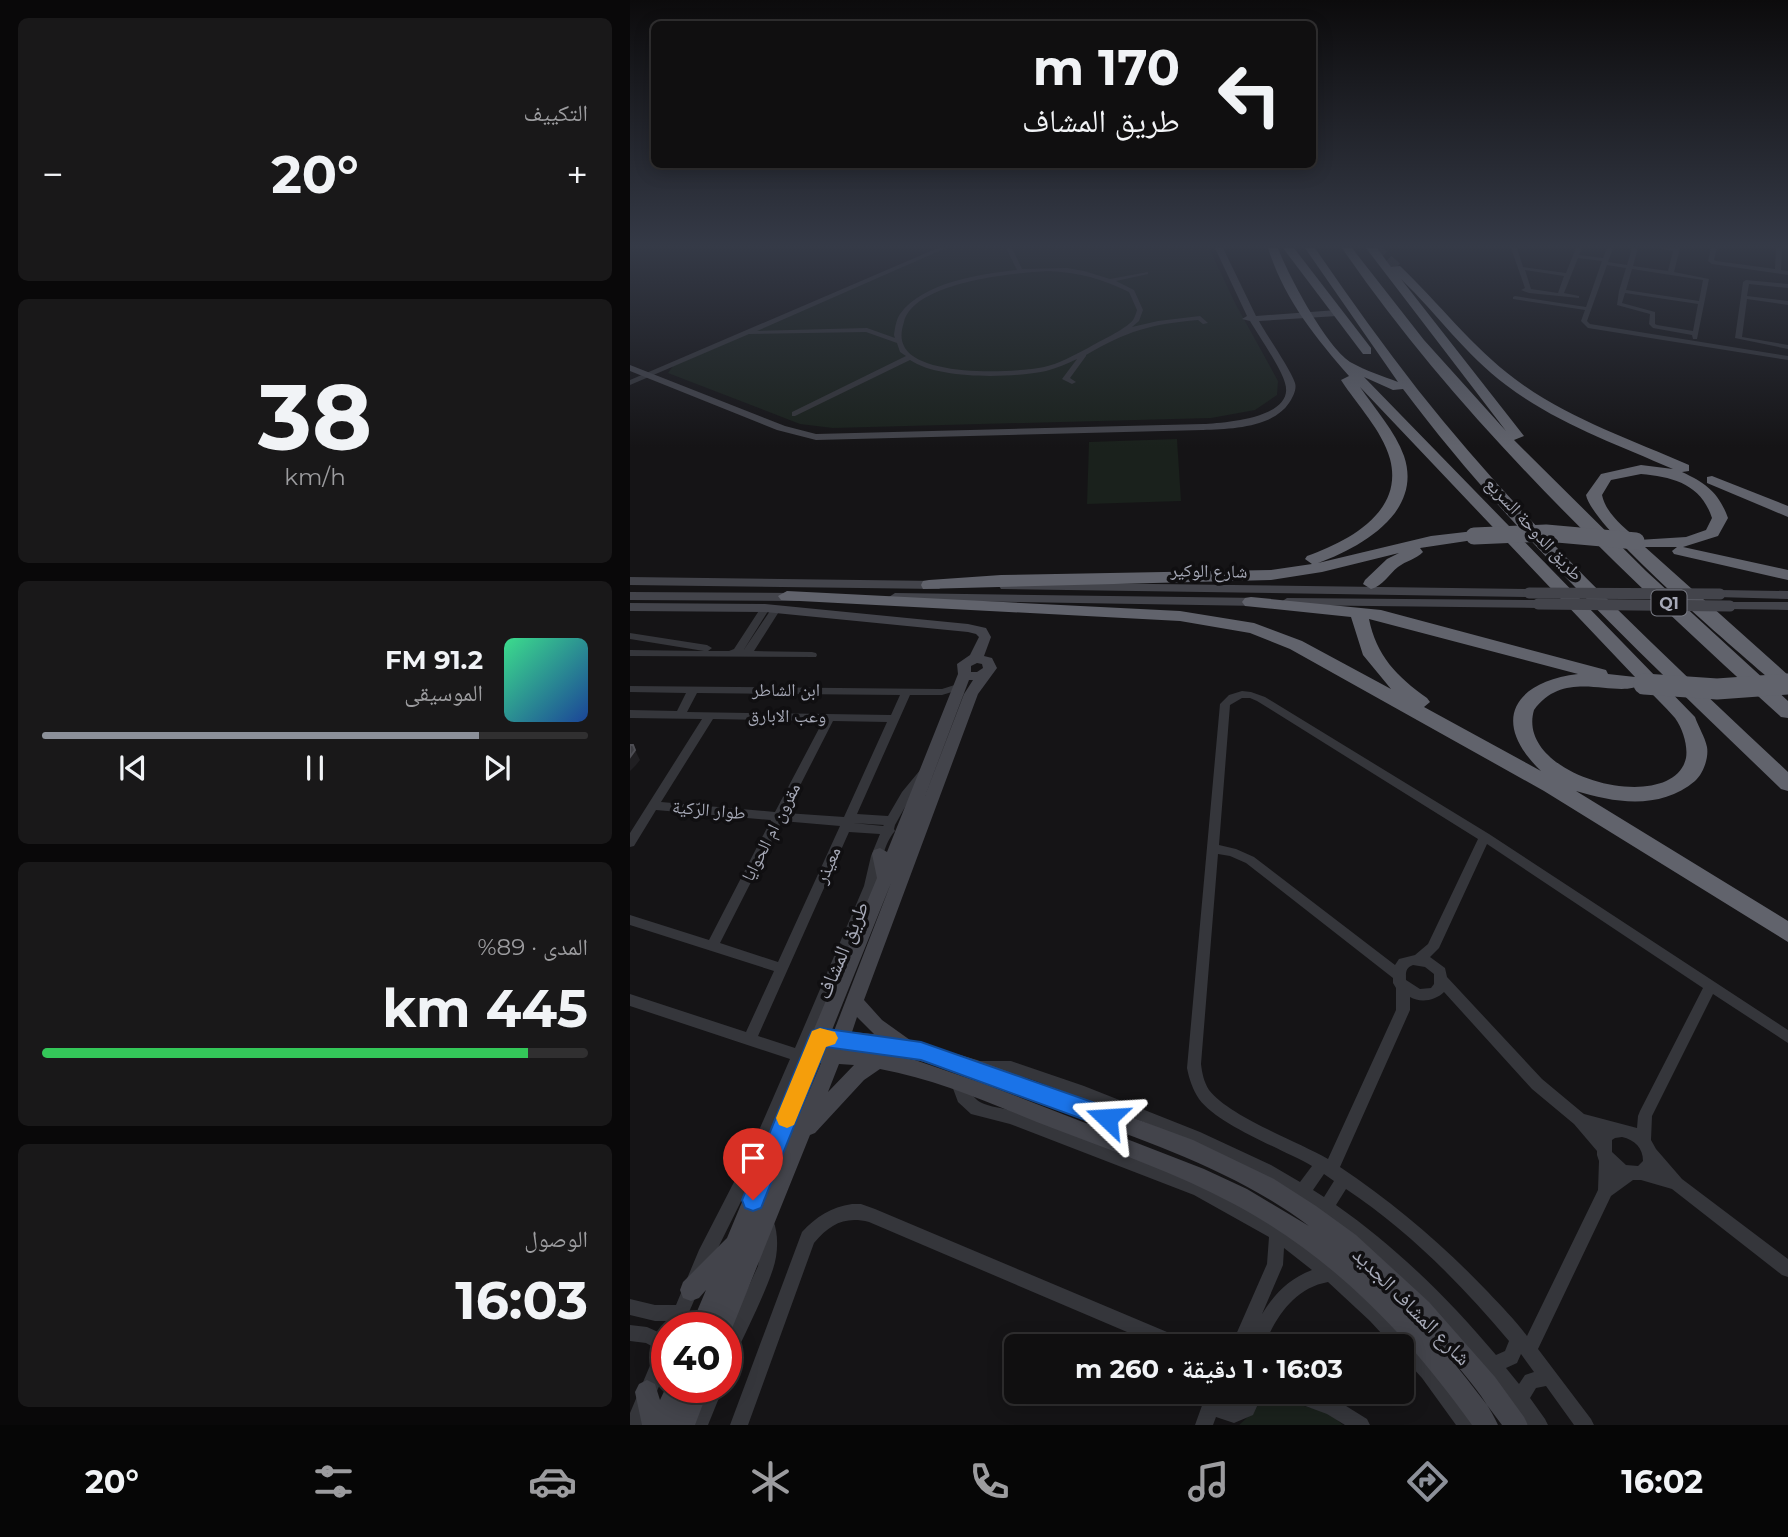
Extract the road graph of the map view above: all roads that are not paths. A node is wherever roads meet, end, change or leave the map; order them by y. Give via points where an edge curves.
1 (781, 314) edge
2 (789, 314) edge
3 (904, 314) edge
4 (1138, 314) edge
5 (1247, 314) edge
6 (1248, 314) edge
7 (1314, 314) edge
8 (1338, 314) edge
9 (1359, 314) edge
10 (1398, 314) edge
11 (1421, 314) edge
12 (1442, 314) edge
13 (1587, 314) edge
14 (1653, 314) edge
15 (1700, 314) edge
16 (1741, 314) edge
17 (1307, 315) junction
18 (1249, 318) junction
19 (1205, 323) dead end
20 (746, 333) junction
21 (1120, 333) junction
22 (1319, 333) junction
23 (897, 341) junction
24 (1788, 347) edge
25 (1092, 348) junction
26 (910, 357) junction
27 (1788, 358) edge
28 (1344, 363) junction
29 (630, 366) edge
30 (649, 372) junction
31 (630, 381) edge
32 (1072, 382) dead end
33 (1398, 387) junction
34 (795, 414) dead end
35 (1441, 427) junction
36 (1638, 447) junction
37 (1554, 489) junction
38 (1788, 505) edge
39 (1788, 512) edge
40 (1469, 537) junction
41 (1640, 541) junction
42 (1788, 575) edge
43 (1192, 577) junction
44 (630, 581) edge
45 (1371, 584) dead end
46 (929, 585) junction
47 (1788, 595) edge
48 (630, 596) edge
49 (1251, 602) junction
50 (776, 605) junction
51 (1788, 606) edge
52 (630, 607) edge
53 (1360, 618) dead end
54 (630, 636) edge
55 (652, 639) junction
56 (630, 653) edge
57 (643, 653) junction
58 (743, 653) junction
59 (812, 655) dead end
60 (971, 673) junction
61 (1639, 683) junction
62 (1788, 685) edge
63 (630, 689) edge
64 (693, 690) junction
65 (906, 691) junction
66 (942, 692) junction
67 (1788, 712) edge
68 (630, 714) edge
69 (680, 715) junction
70 (710, 715) junction
71 (830, 717) junction
72 (894, 719) junction
73 (939, 744) junction
74 (929, 769) junction
75 (1788, 783) edge
76 (1550, 785) junction
77 (654, 806) junction
78 (779, 816) junction
79 (847, 822) junction
80 (891, 826) junction
81 (1485, 837) junction
82 (630, 843) edge
83 (1213, 849) junction
84 (880, 854) junction
85 (885, 878) junction
86 (630, 920) edge
87 (1788, 933) edge
88 (712, 946) junction
89 (1433, 948) junction
90 (1436, 967) junction
91 (781, 968) junction
92 (1406, 971) junction
93 (1710, 986) junction
94 (1433, 990) junction
95 (630, 1000) edge
96 (853, 1001) junction
97 (1403, 1010) junction
98 (1788, 1037) edge
99 (749, 1040) junction
100 (821, 1048) junction
101 (908, 1048) junction
102 (877, 1060) junction
103 (974, 1069) junction
104 (958, 1083) junction
105 (1645, 1116) junction
106 (1579, 1119) junction
107 (1619, 1130) junction
108 (802, 1133) junction
109 (1648, 1147) junction
110 (1605, 1153) junction
111 (1333, 1171) junction
112 (1635, 1173) junction
113 (1677, 1184) junction
114 (1300, 1190) junction
115 (1606, 1191) junction
116 (1326, 1207) junction
117 (765, 1217) junction
118 (1277, 1233) junction
119 (736, 1241) junction
120 (1788, 1269) edge
121 (1331, 1274) junction
122 (691, 1290) junction
123 (630, 1307) edge
124 (651, 1312) edge
125 (681, 1312) edge
126 (707, 1312) edge
127 (727, 1312) edge
128 (742, 1320) edge
129 (630, 1334) edge
130 (1152, 1334) edge
131 (1244, 1334) edge
132 (1260, 1334) edge
133 (651, 1337) edge
134 (1524, 1344) junction
135 (1493, 1366) junction
136 (1550, 1377) junction
137 (651, 1383) edge
138 (647, 1392) junction
139 (1520, 1398) junction
140 (671, 1403) edge
141 (692, 1403) edge
142 (708, 1403) edge
143 (1209, 1404) edge
144 (1215, 1404) edge
145 (1249, 1404) edge
146 (1324, 1404) edge
147 (1230, 1420) edge
148 (634, 1425) edge
149 (654, 1425) edge
150 (662, 1425) edge
151 (684, 1425) edge
152 (699, 1425) edge
153 (739, 1425) edge
154 (1204, 1425) edge
155 (1361, 1425) edge
156 (1467, 1425) edge
157 (1486, 1425) edge
158 (1516, 1425) edge
159 (1539, 1425) edge
160 (1585, 1425) edge

1 - 30 street
2 - 20 street
3 - 23 street via 896,331
4 - 21 street
5 - 18 street
6 - 18 street
7 - 17 street
8 - 33 highway
9 - 35 highway, طريق الدوحة السريع
10 - 37 highway via 1440,369
11 - 37 highway
12 - 36 highway via 1510,382 1549,407
13 - 27 street via 1585,324 1597,330
14 - 15 street via 1655,327 1696,336
16 - 24 street via 1738,338
17 - 18 street
17 - 22 highway
18 - 30 street via 1283,388 1276,402 1260,412 1218,422 819,432
19 - 21 street via 1200,318 1187,319
20 - 23 street via 867,330
20 - 30 street
21 - 25 street
22 - 28 highway
22 - 43 highway via 1396,455 1400,483 1394,502 1367,533 1321,557 1270,570
23 - 26 street
25 - 26 street via 1046,368 1001,373 948,370
25 - 32 street via 1069,373 1066,379
26 - 34 street
28 - 33 highway
28 - 61 highway via 1685,717 1698,744 1694,768 1686,779 1643,796 1599,793 1574,785 1538,760 1522,730 1526,706 1532,699 1569,681
29 - 30 street
30 - 31 street
33 - 35 highway
35 - 75 highway, طريق الدوحة السريع via 1542,540
36 - 38 highway
36 - 39 highway
37 - 67 highway, Q1 via 1665,600
40 - 41 highway, bridge via 1546,533
40 - 43 highway via 1431,541 1299,572
40 - 45 highway via 1404,557
41 - 42 highway
41 - 62 highway via 1694,544 1721,538 1734,524 1728,500 1690,477 1641,469 1605,477 1594,495 1606,518
43 - 46 highway
44 - 46 street, شارع الوكير
46 - 47 street, شارع الوكير, bridge
48 - 50 street, شارع الوكير
49 - 50 street, شارع الوكير
49 - 51 street, شارع الوكير, bridge
49 - 61 highway via 1381,615
50 - 52 street, طريق المشاف
50 - 58 street
50 - 60 street, طريق المشاف via 977,629 985,639
50 - 76 highway via 1180,616 1254,628 1307,650
53 - 76 highway via 1366,644 1392,681
54 - 55 street
55 - 57 street
55 - 58 street
56 - 57 street
57 - 58 street
58 - 59 street
60 - 66 street, ابن الشاطر
60 - 73 street, طريق المشاف
60 - 96 street, طريق المشاف via 971,694
61 - 62 highway, bridge via 1717,689
63 - 64 street, ابن الشاطر
64 - 65 street, ابن الشاطر
64 - 69 street
65 - 66 street, ابن الشاطر
65 - 72 street, معيذر
66 - 73 street via 949,700 937,735
68 - 69 street, وعب الابارق
69 - 70 street, وعب الابارق
70 - 71 street, وعب الابارق
70 - 77 street
71 - 72 street, وعب الابارق
71 - 78 street, مقرون ام الحوايا
72 - 79 street, معيذر
73 - 74 street, طريق المشاف
74 - 80 street, طريق المشاف via 904,793
74 - 85 street, طريق المشاف
76 - 87 highway
77 - 78 street, طوار الرّكية
77 - 82 street
78 - 79 street, طوار الرّكية
78 - 88 street, مقرون ام الحوايا
79 - 80 street, طوار الرّكية
79 - 91 street, معيذر
80 - 84 street, طريق المشاف
81 - 83 street via 1261,699 1244,694 1225,704
81 - 89 street
81 - 93 street
83 - 92 street via 1250,860 1381,959
83 - 111 street via 1195,1076 1199,1088 1217,1107
84 - 85 street
84 - 100 street, طريق المشاف
85 - 100 street, طريق المشاف
86 - 88 street
88 - 91 street
89 - 90 street
89 - 92 street
90 - 92 street
90 - 94 street
91 - 99 street, معيذر
92 - 94 street
92 - 97 street
93 - 98 street
93 - 105 street
94 - 97 street
94 - 106 street via 1458,1001 1537,1084
95 - 99 street
96 - 100 street, طريق المشاف
96 - 101 street via 876,1026
97 - 111 street
99 - 100 street
100 - 101 street, شارع المشاف الجديد
100 - 102 street, شارع المشاف الجديد
100 - 108 street, طريق المشاف
100 - 119 street, طريق المشاف
100 - 122 street, طريق المشاف via 756,1156
101 - 103 street, شارع المشاف الجديد
102 - 104 street, شارع المشاف الجديد
102 - 108 street via 857,1074
103 - 114 street via 1000,1066 1020,1070 1203,1140
103 - 158 street, شارع المشاف الجديد via 1200,1153 1290,1200 1354,1247 1433,1321
104 - 118 street via 963,1097 976,1108 1199,1189
104 - 157 street, شارع المشاف الجديد via 1192,1173 1277,1218 1387,1305
105 - 107 street
105 - 109 street
106 - 107 street
106 - 110 street
107 - 109 street via 1634,1133
107 - 110 street via 1605,1137
108 - 117 street, طريق المشاف
109 - 112 street via 1648,1168
109 - 113 street
110 - 112 street via 1617,1169
110 - 115 street
111 - 114 street
111 - 116 street
111 - 134 street via 1422,1239
112 - 113 street
112 - 115 street
113 - 120 street
114 - 116 street
115 - 134 street
116 - 135 street via 1414,1281
117 - 127 street, طريق المشاف
117 - 128 street, طريق المشاف via 766,1266
118 - 121 street
118 - 131 street via 1275,1265
119 - 122 street
119 - 126 street, طريق المشاف
121 - 132 street via 1310,1277 1292,1287
121 - 156 street via 1399,1340
122 - 125 street, طريق المشاف
123 - 124 street
129 - 133 street
130 - 153 street via 870,1214 848,1211 826,1219 808,1238
134 - 135 street
134 - 136 street
135 - 139 street
136 - 139 street via 1531,1381
136 - 160 street
137 - 138 street
138 - 148 street
138 - 149 street
139 - 159 street
140 - 150 street
141 - 151 street
142 - 152 street
143 - 154 street
144 - 147 street
145 - 147 street
146 - 155 street

